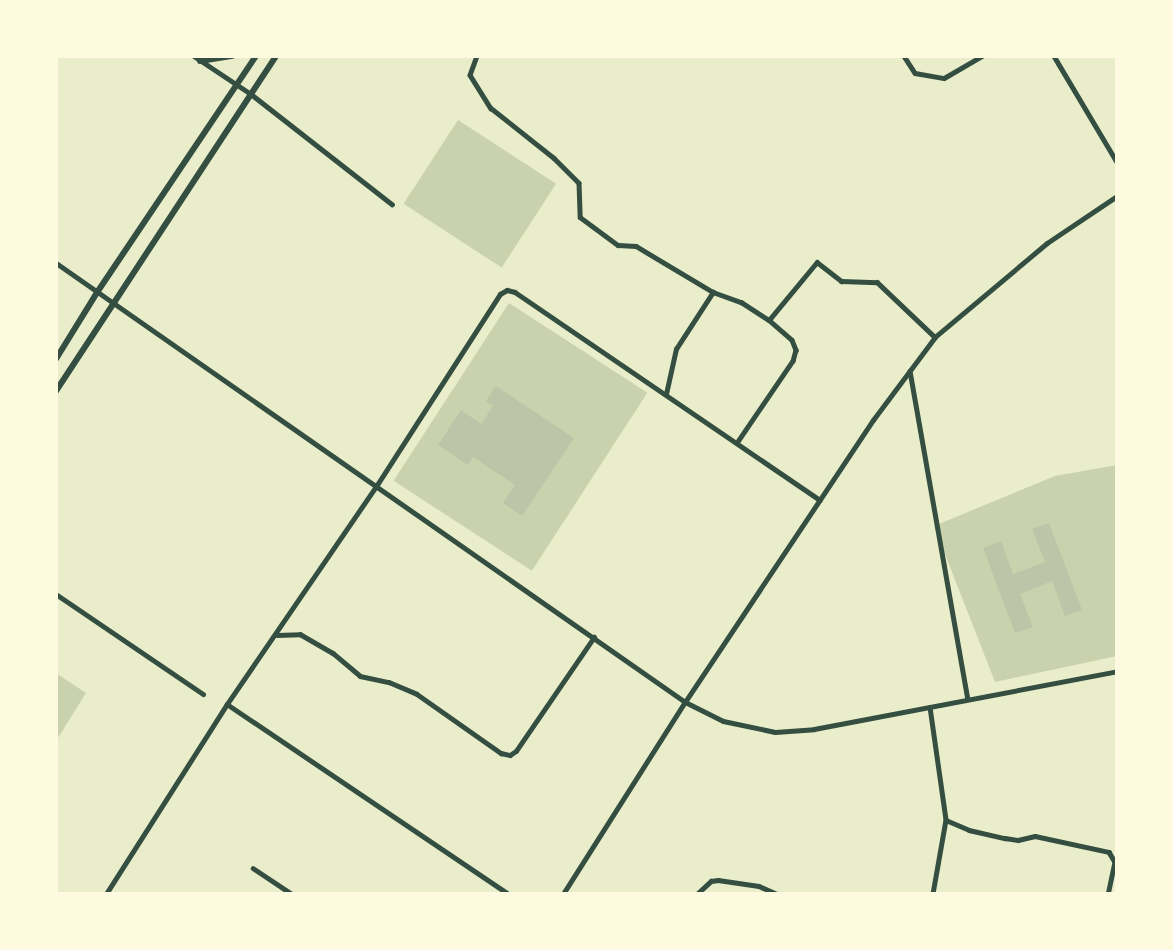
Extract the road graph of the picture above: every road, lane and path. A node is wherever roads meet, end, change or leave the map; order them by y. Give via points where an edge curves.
1 (194, 56) edge
2 (233, 56) edge
3 (256, 56) edge
4 (276, 56) edge
5 (477, 56) edge
6 (904, 56) edge
7 (982, 56) edge
8 (1054, 56) edge
9 (201, 61) junction
10 (237, 85) junction
11 (251, 94) junction
12 (1117, 162) edge
13 (1117, 195) edge
14 (392, 204) dead end
15 (56, 263) edge
16 (98, 291) junction
17 (713, 292) junction
18 (114, 302) junction
19 (769, 320) junction
20 (935, 337) junction
21 (56, 359) edge
22 (910, 371) junction
23 (56, 391) edge
24 (666, 394) junction
25 (737, 443) junction
26 (377, 485) junction
27 (820, 500) junction
28 (56, 594) edge
29 (277, 635) junction
30 (594, 638) junction
31 (1117, 671) edge
32 (203, 694) dead end
33 (968, 699) junction
34 (685, 702) junction
35 (227, 704) junction
36 (930, 707) junction
37 (946, 820) junction
38 (253, 868) dead end
39 (106, 894) edge
40 (292, 894) edge
41 (509, 894) edge
42 (564, 894) edge
43 (699, 894) edge
44 (778, 894) edge
45 (933, 894) edge
46 (1108, 894) edge

1 - 9 street
2 - 9 main road
3 - 10 main road
4 - 11 main road
5 - 17 street via 470,75 491,107 579,183 580,217 618,245 636,246
6 - 7 street via 915,73 944,78
8 - 12 street
9 - 10 street
10 - 11 street
10 - 16 main road
11 - 14 street
11 - 18 main road
13 - 20 street via 1047,243
15 - 16 street
16 - 18 street
16 - 21 main road
17 - 19 street via 741,302
17 - 24 street via 676,349
18 - 23 main road
18 - 26 street
19 - 20 street via 817,262 841,281 877,282
19 - 25 street via 792,340 796,350
20 - 22 street
22 - 27 street
22 - 33 street
24 - 25 street
24 - 26 street via 506,290
25 - 27 street
26 - 29 street
26 - 30 street
27 - 34 street
28 - 32 street
29 - 30 street via 300,634 334,653 360,676 416,694 510,755
29 - 35 street
30 - 34 street
31 - 33 street
33 - 36 street
34 - 36 street via 723,721 775,732
34 - 42 street
35 - 39 street
35 - 41 street
36 - 37 street
37 - 45 street
37 - 46 street via 1005,838 1035,836 1109,852 1115,862
38 - 40 street
43 - 44 street via 718,880

